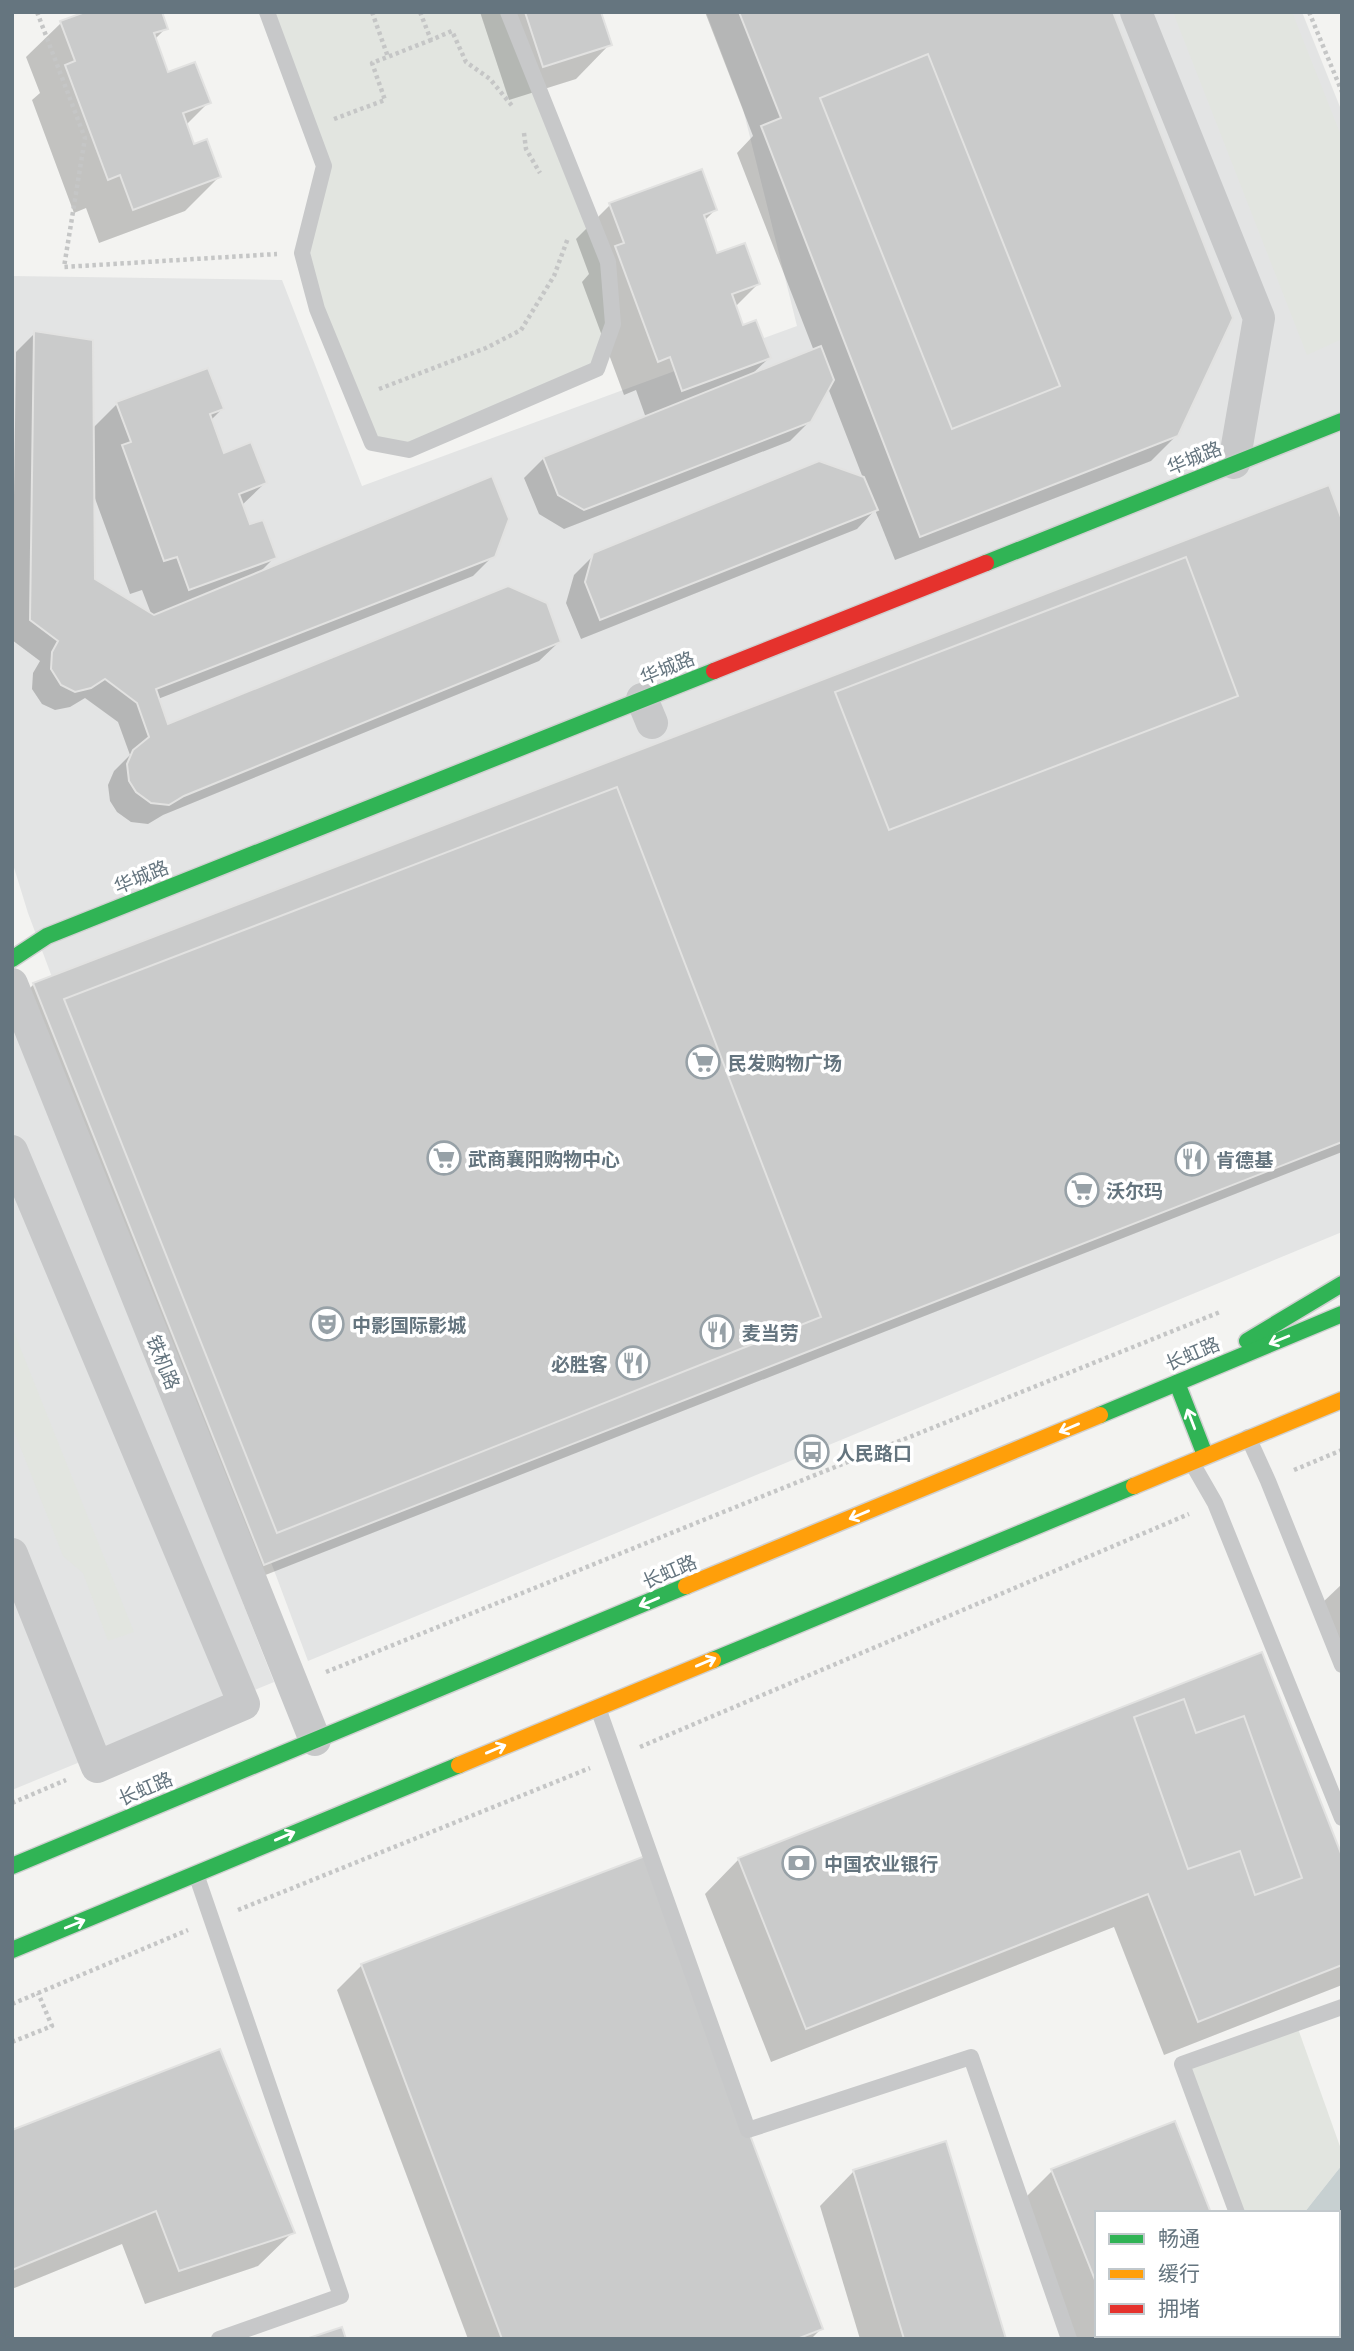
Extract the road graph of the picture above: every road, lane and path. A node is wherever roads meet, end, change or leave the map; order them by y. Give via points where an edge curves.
1 (37, 12) edge
2 (267, 12) edge
3 (372, 12) edge
4 (420, 12) edge
5 (508, 12) edge
6 (1136, 12) edge
7 (1308, 12) edge
8 (431, 40) junction
9 (388, 57) junction
10 (1342, 92) edge
11 (517, 111) dead end
12 (310, 128) junction
13 (523, 128) dead end
14 (544, 179) dead end
15 (566, 225) dead end
16 (302, 253) junction
17 (353, 398) junction
18 (1342, 421) edge
19 (1234, 463) junction
20 (12, 958) edge
21 (12, 984) edge
22 (12, 1151) edge
23 (1342, 1284) edge
24 (1225, 1310) dead end
25 (1342, 1314) edge
26 (1181, 1381) junction
27 (1342, 1400) edge
28 (1330, 1423) dead end
29 (1271, 1430) junction
30 (1248, 1437) junction
31 (1342, 1450) edge
32 (1198, 1458) junction
33 (1268, 1481) junction
34 (1215, 1503) junction
35 (12, 1554) edge
36 (1342, 1665) edge
37 (293, 1685) junction
38 (598, 1707) junction
39 (316, 1740) junction
40 (616, 1757) junction
41 (97, 1767) junction
42 (12, 1803) edge
43 (1342, 1818) edge
44 (12, 1866) edge
45 (196, 1874) junction
46 (212, 1920) junction
47 (12, 1950) edge
48 (38, 1993) junction
49 (12, 2004) edge
50 (1342, 2007) edge
51 (12, 2042) edge
52 (1236, 2211) edge
53 (219, 2339) edge
54 (1069, 2339) edge

1 - 16 path via 85,138 64,267
2 - 12 lane
3 - 9 path
4 - 8 path
5 - 17 lane via 608,262 613,324 597,369 409,450 372,443
6 - 19 street via 1259,318
7 - 10 path
8 - 9 path
8 - 11 path via 452,31 466,62 490,79
9 - 12 path via 372,63 385,100
12 - 16 lane via 324,166
13 - 14 path via 526,149
15 - 17 path via 568,238 554,276 521,330 486,348
16 - 17 lane via 317,309
18 - 19 main road, 华城路
19 - 20 main road, 华城路 via 647,711 47,936
21 - 37 street, 铁机路
22 - 41 street via 244,1704
23 - 26 main road
24 - 37 path
25 -> 26 main road, 长虹路
32 -> 26 main road
26 -> 39 main road, 长虹路
27 - 29 main road
28 - 29 main road
29 - 30 main road
30 - 32 main road
30 - 33 lane
31 - 33 path
32 - 34 lane
38 -> 32 main road
33 - 36 lane
34 - 40 path
34 - 43 lane
35 - 41 street
37 - 39 street, 铁机路
38 - 40 lane
45 -> 38 main road
39 - 44 main road, 长虹路
40 - 46 path
40 - 54 lane via 748,2130 971,2057
41 - 42 path
45 - 46 lane
47 -> 45 main road
46 - 48 path
46 - 53 lane via 341,2296
48 - 49 path
48 - 51 path via 52,2025
50 - 52 lane via 1182,2064

